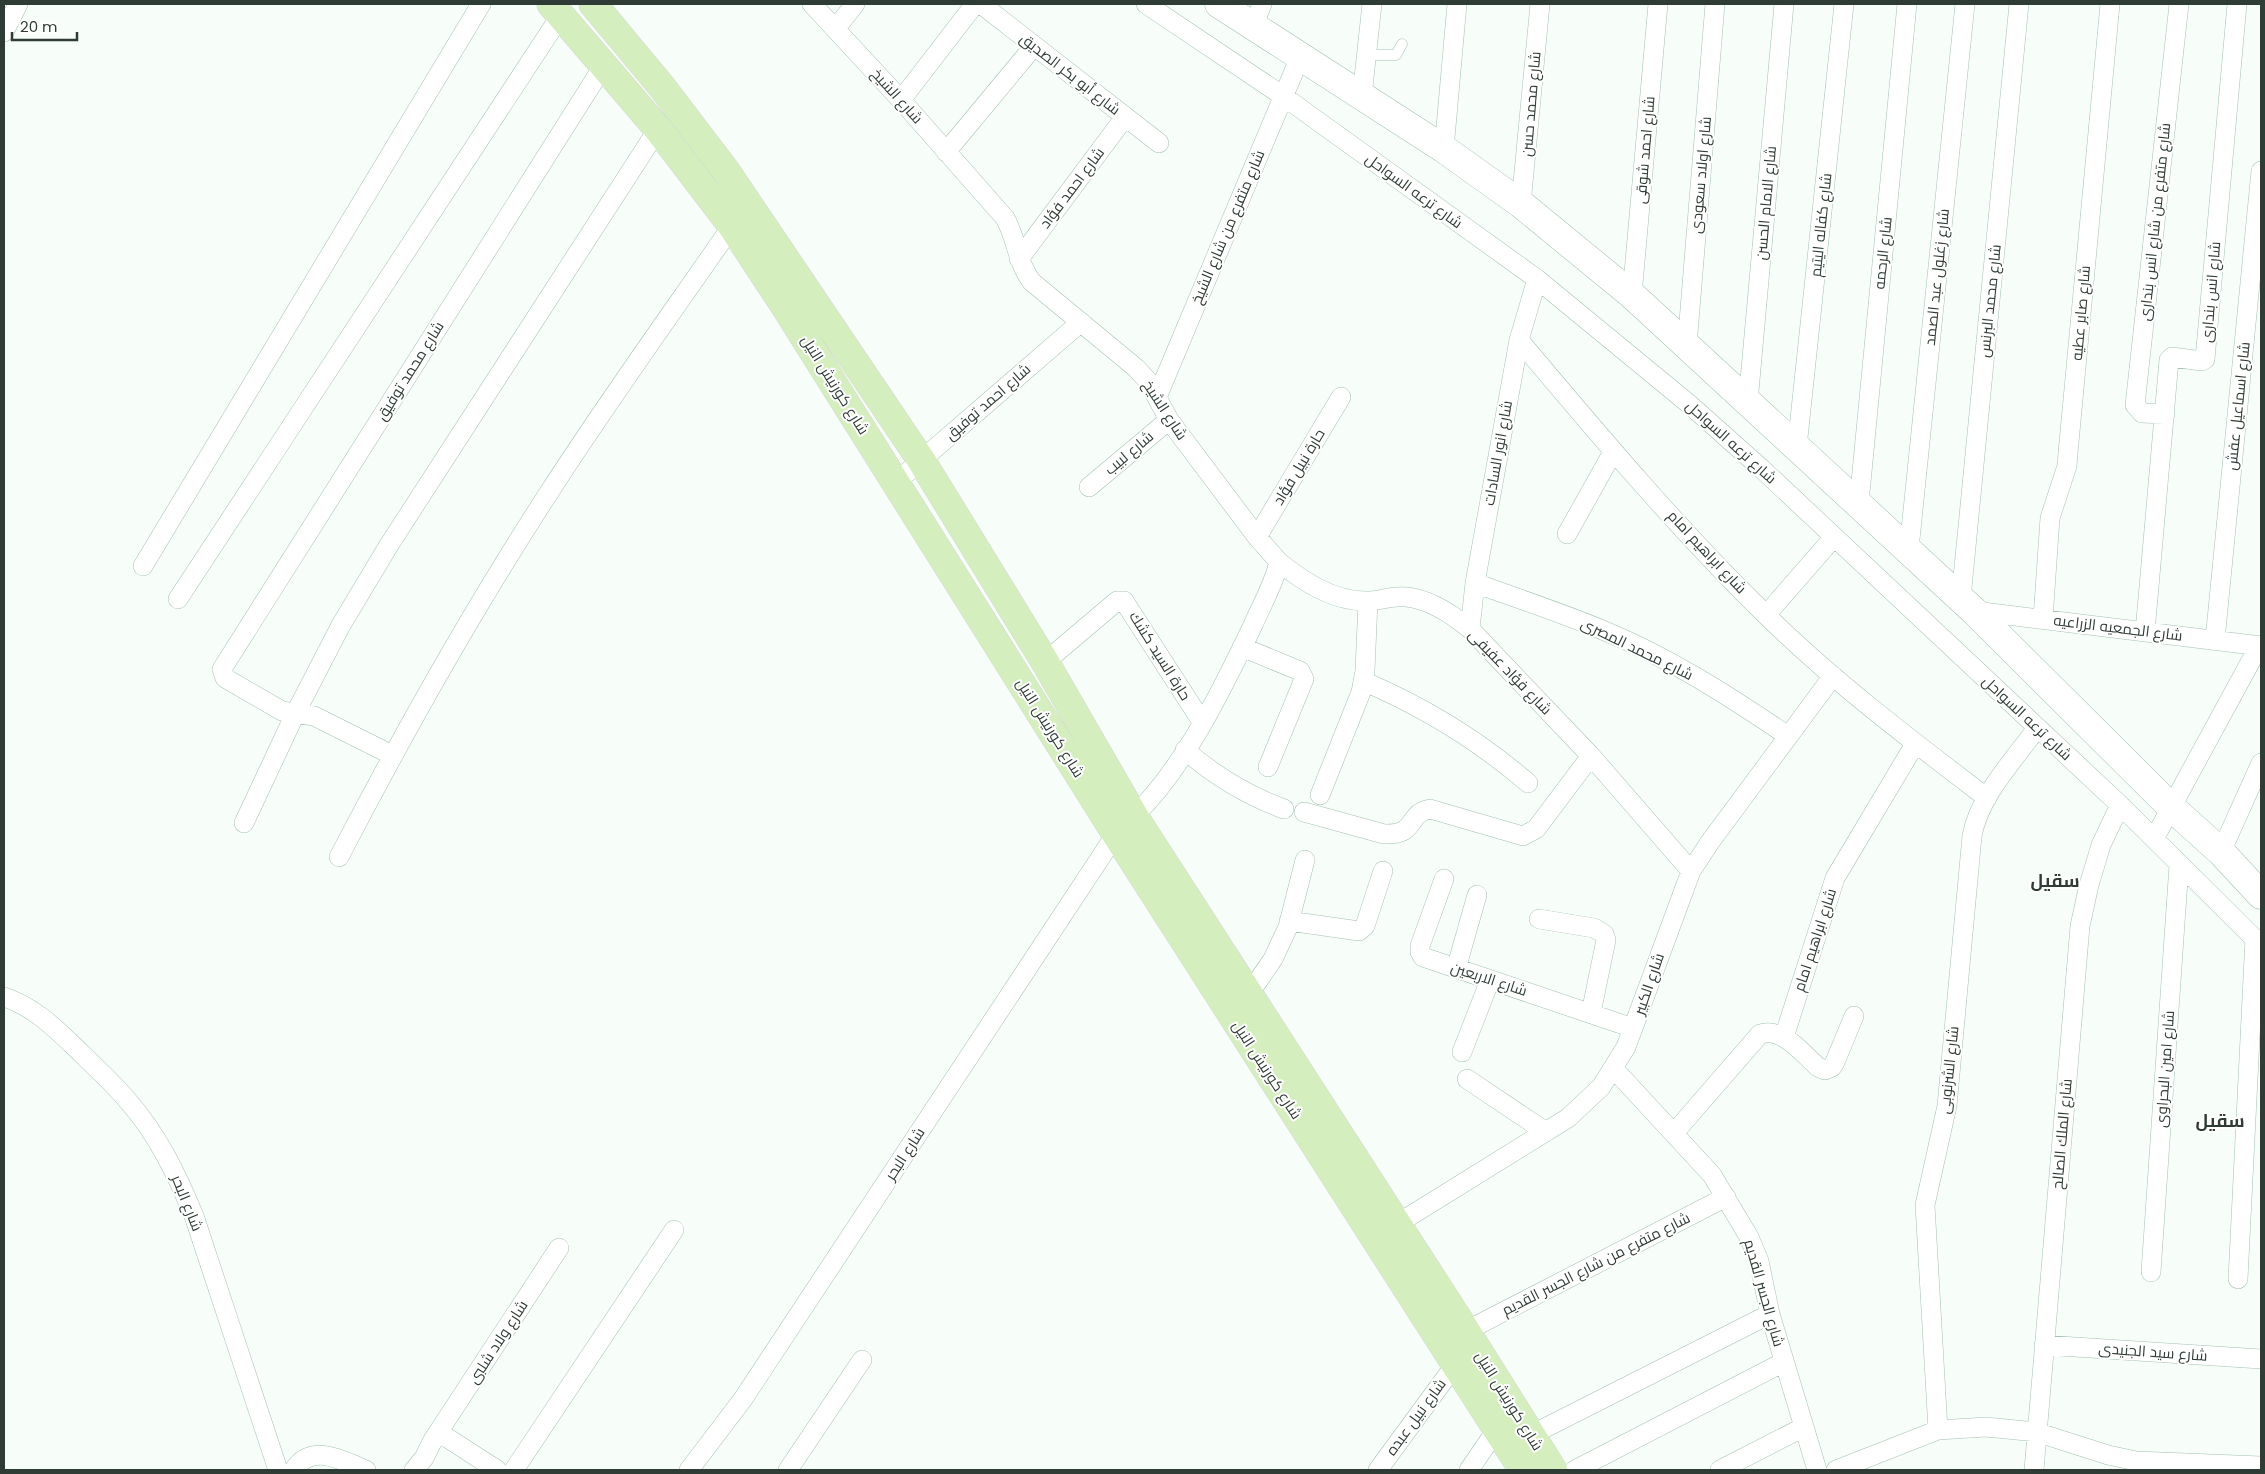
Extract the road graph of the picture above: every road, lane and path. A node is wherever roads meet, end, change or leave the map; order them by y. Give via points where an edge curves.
1 (18, 4) edge
2 (481, 4) edge
3 (593, 4) edge
4 (812, 4) edge
5 (855, 4) edge
6 (975, 4) edge
7 (981, 4) edge
8 (1146, 4) edge
9 (1219, 4) edge
10 (1372, 4) edge
11 (1457, 4) edge
12 (1540, 4) edge
13 (1658, 4) edge
14 (1715, 4) edge
15 (1784, 4) edge
16 (1844, 4) edge
17 (1907, 4) edge
18 (1965, 4) edge
19 (2019, 4) edge
20 (2110, 4) edge
21 (2179, 4) edge
22 (2237, 4) edge
23 (556, 9) edge
24 (1258, 15) edge
25 (836, 28) junction
26 (4, 32) edge
27 (1402, 44) dead end
28 (1034, 46) junction
29 (1366, 55) junction
30 (1300, 57) junction
31 (604, 65) junction
32 (1283, 96) junction
33 (1362, 96) junction
34 (902, 100) junction
35 (1125, 117) junction
36 (658, 129) junction
37 (1159, 143) dead end
38 (1444, 149) junction
39 (946, 152) junction
40 (2261, 171) edge
41 (1521, 204) junction
42 (732, 226) junction
43 (1019, 258) junction
44 (1536, 279) junction
45 (1632, 295) junction
46 (1081, 322) junction
47 (1519, 340) junction
48 (1687, 346) junction
49 (1157, 397) junction
50 (1341, 397) dead end
51 (1748, 402) junction
52 (2165, 414) junction
53 (1169, 420) junction
54 (1798, 447) junction
55 (1613, 452) junction
56 (921, 460) junction
57 (896, 482) junction
58 (1089, 486) dead end
59 (1859, 503) junction
60 (1567, 534) dead end
61 (1257, 537) junction
62 (1834, 537) junction
63 (1909, 549) junction
64 (1279, 562) junction
65 (143, 566) dead end
66 (1474, 582) junction
67 (178, 599) dead end
68 (1368, 601) junction
69 (1968, 604) junction
70 (1766, 616) junction
71 (2043, 619) junction
72 (1470, 629) junction
73 (2145, 632) junction
74 (2215, 640) junction
75 (2260, 646) edge
76 (1242, 647) junction
77 (1045, 662) junction
78 (1833, 676) junction
79 (1363, 680) junction
80 (296, 712) junction
81 (1202, 722) junction
82 (2037, 728) junction
83 (1788, 736) junction
84 (1915, 744) junction
85 (1185, 750) junction
86 (392, 755) junction
87 (1591, 756) junction
88 (2261, 763) edge
89 (1268, 767) dead end
90 (1528, 783) dead end
91 (1320, 795) dead end
92 (1987, 798) junction
93 (2120, 805) junction
94 (2171, 807) junction
95 (1284, 809) dead end
96 (1304, 812) dead end
97 (244, 824) dead end
98 (1125, 825) junction
99 (2154, 839) junction
100 (2220, 852) junction
101 (339, 857) dead end
102 (1305, 860) dead end
103 (2179, 865) junction
104 (1383, 870) dead end
105 (1691, 871) junction
106 (1444, 879) dead end
107 (1477, 895) dead end
108 (2261, 895) edge
109 (1539, 919) dead end
110 (1289, 921) junction
111 (2258, 942) edge
112 (1456, 969) junction
113 (1490, 980) junction
114 (1249, 994) junction
115 (4, 997) edge
116 (1591, 1014) junction
117 (1854, 1016) dead end
118 (1634, 1028) junction
119 (1784, 1038) junction
120 (1462, 1052) dead end
121 (1614, 1069) junction
122 (1467, 1079) dead end
123 (1337, 1129) junction
124 (1546, 1132) junction
125 (1674, 1133) junction
126 (1314, 1144) junction
127 (1726, 1197) junction
128 (1397, 1224) junction
129 (674, 1230) dead end
130 (559, 1248) dead end
131 (2151, 1272) dead end
132 (2238, 1279) dead end
133 (1770, 1314) junction
134 (1466, 1331) junction
135 (2044, 1345) junction
136 (2261, 1359) edge
137 (862, 1360) dead end
138 (1784, 1362) junction
139 (1455, 1364) junction
140 (1804, 1427) junction
141 (1497, 1429) junction
142 (1938, 1430) junction
143 (2036, 1432) junction
144 (1531, 1435) junction
145 (437, 1436) junction
146 (2261, 1466) edge
147 (278, 1470) edge
148 (294, 1470) edge
149 (366, 1470) edge
150 (414, 1470) edge
151 (497, 1470) edge
152 (514, 1470) edge
153 (689, 1470) edge
154 (788, 1470) edge
155 (1378, 1470) edge
156 (1469, 1470) edge
157 (1523, 1470) edge
158 (1553, 1470) edge
159 (1575, 1470) edge
160 (1720, 1470) edge
161 (1817, 1470) edge
162 (1836, 1470) edge
163 (2034, 1470) edge

1 - 26 street
2 - 65 street
3 - 56 main road, شارع كورنيش النيل via 731,178
4 - 25 street, شارع الشيخ
5 - 25 street
6 - 34 street
7 - 28 street, شارع أبو بكر الصديق
8 - 32 street, شارع ترعه السواحل
9 - 24 main road
10 - 29 street
11 - 38 street
12 - 41 street, شارع محمد حسن
13 - 45 street, شارع احمد شوقى
14 - 48 street, شارع اولاد سعودى
15 - 51 street, شارع الامام الحسن
16 - 54 street, شارع كفاله اليتيم
17 - 59 street, شارع الرحمه
18 - 63 street, شارع زغلول عبد الصمد
19 - 69 street, شارع محمد البرنس
20 - 71 street, شارع صابر عطيه via 2068,453 2050,518
21 - 52 street, شارع متفرع من شارع انس بندارى via 2135,405 2142,413
22 - 52 street, شارع انس بندارى via 2205,359 2170,359
23 - 31 main road, شارع كورنيش النيل
23 - 67 street
24 - 30 main road
25 - 34 street, شارع الشيخ
27 - 29 lane via 1392,57
28 - 35 street, شارع أبو بكر الصديق
28 - 39 street
29 - 33 street
30 - 32 street, شارع متفرع من شارع الشيخ
30 - 33 main road
31 - 36 main road, شارع كورنيش النيل
31 - 80 street, شارع محمد توفيق via 224,667 225,678 282,711
32 - 44 street, شارع ترعه السواحل
32 - 49 street, شارع متفرع من شارع الشيخ
33 - 38 main road
34 - 39 street, شارع الشيخ
35 - 37 street, شارع أبو بكر الصديق
35 - 43 street, شارع احمد فؤاد
36 - 42 main road, شارع كورنيش النيل
36 - 80 street via 389,545 341,625
38 - 41 main road
39 - 43 street, شارع الشيخ via 1005,218 1013,231
40 - 74 street, شارع اسماعيل عفش
41 - 45 main road
42 - 57 main road, شارع كورنيش النيل
42 - 86 street via 550,491
43 - 46 street, شارع الشيخ via 1032,282
44 - 47 street, شارع انور السادات
44 - 62 street, شارع ترعه السواحل via 1689,404
45 - 48 main road
46 - 49 street, شارع الشيخ via 1136,368
46 - 56 street, شارع احمد توفيق
47 - 55 street, شارع ابراهيم امام
47 - 66 street, شارع انور السادات
48 - 51 main road
49 - 53 street, شارع الشيخ
50 - 61 street, حارة نبيل فؤاد
51 - 54 main road
52 - 73 street, شارع انس بندارى
53 - 58 street, شارع لبيب
53 - 61 street, شارع الشيخ
54 - 59 main road
55 - 60 street
55 - 70 street, شارع ابراهيم امام
56 - 57 street, شارع احمد توفيق
56 - 77 main road, شارع كورنيش النيل
57 - 98 main road, شارع كورنيش النيل
59 - 63 main road
61 - 64 street, شارع الشيخ
62 - 70 street
62 - 82 street, شارع ترعه السواحل
63 - 69 main road
64 - 68 street, شارع فؤاد عفيفى via 1314,587
64 - 76 street via 1276,576
66 - 72 street, شارع انور السادات
66 - 83 street, شارع محمد المصرى via 1601,629 1666,660 1729,696
68 - 72 street, شارع فؤاد عفيفى via 1406,597 1456,618
68 - 79 street
69 - 71 street, شارع الجمعيه الزراعيه
69 - 94 main road
70 - 78 street, شارع ابراهيم امام
71 - 73 street, شارع الجمعيه الزراعيه
72 - 87 street, شارع فؤاد عفيفى
73 - 74 street, شارع الجمعيه الزراعيه
74 - 75 street, شارع الجمعيه الزراعيه
75 - 94 street
76 - 81 street
76 - 89 street via 1300,671 1304,679
77 - 81 street, حارة السيد كشك via 1117,601 1124,602
77 - 98 main road, شارع كورنيش النيل
78 - 83 street, شارع الكبير
78 - 84 street, شارع ابراهيم امام
79 - 90 street via 1467,734
79 - 91 street
80 - 86 street via 314,716
80 - 97 street
81 - 85 street
82 - 92 street, شارع الشرنوبى
82 - 93 street, شارع ترعه السواحل
83 - 105 street, شارع الكبير
84 - 92 street, شارع ابراهيم امام
84 - 119 street, شارع ابراهيم امام via 1836,878
85 - 95 street via 1231,786
85 - 98 street via 1161,788
86 - 101 street
87 - 96 street via 1536,829 1523,836 1430,809 1416,816 1408,829 1396,834 1384,834
87 - 105 street, شارع فؤاد عفيفى
88 - 100 street
92 - 142 street, شارع الشرنوبى via 1972,836 1947,1100 1926,1205
93 - 99 street, شارع ترعه السواحل
93 - 135 street, شارع الملك الصالح via 2101,845 2080,926
94 - 99 street
94 - 100 main road
98 - 114 main road, شارع كورنيش النيل
98 - 126 main road, شارع كورنيش النيل
98 - 153 street, شارع البحر via 743,1399
99 - 103 street, شارع ترعه السواحل
100 - 108 main road
102 - 110 street
103 - 111 street, شارع ترعه السواحل
103 - 131 street, شارع امين البحراوى
104 - 110 street via 1365,926 1359,931
105 - 118 street, شارع الكبير
106 - 112 street, شارع الاربعين via 1420,952 1428,960
107 - 112 street
109 - 116 street via 1594,928 1604,934 1606,940
110 - 114 street via 1274,958
111 - 132 street
112 - 113 street, شارع الاربعين
113 - 116 street, شارع الاربعين
113 - 120 street
114 - 123 main road, شارع كورنيش النيل
115 - 147 street, شارع البحر via 32,1010 52,1025 128,1101 177,1175 194,1216
116 - 118 street, شارع الاربعين
117 - 119 street via 1835,1062 1825,1070
118 - 121 street, شارع الكبير
119 - 125 street via 1780,1033 1770,1031 1760,1034
121 - 124 street, شارع الكبير via 1585,1103
121 - 125 street, شارع الجسر القديم
122 - 124 street
123 - 126 main road
123 - 128 main road, شارع كورنيش النيل
124 - 128 street, شارع الكبير
125 - 127 street, شارع الجسر القديم via 1712,1175
126 - 139 main road, شارع كورنيش النيل
127 - 133 street, شارع الجسر القديم via 1759,1262
127 - 134 street, شارع متفرع من شارع الجسر القديم
128 - 134 main road, شارع كورنيش النيل
129 - 152 street
130 - 145 street, شارع ولاد شلبى
133 - 138 street, شارع الجسر القديم
133 - 144 street
134 - 144 main road, شارع كورنيش النيل
135 - 136 street, شارع سيد الجنيدى
135 - 143 street, شارع الملك الصالح
137 - 154 street
138 - 140 street, شارع الجسر القديم
138 - 159 street
139 - 141 main road, شارع كورنيش النيل
139 - 155 street, شارع نبيل عبده
140 - 160 street
140 - 161 street, شارع الجسر القديم
141 - 156 street
141 - 157 main road, شارع كورنيش النيل
142 - 143 street via 1986,1427
142 - 162 street
143 - 146 street via 2108,1456 2136,1461
143 - 163 street, شارع الملك الصالح
144 - 158 main road, شارع كورنيش النيل
145 - 150 street, شارع ولاد شلبى
145 - 151 street via 446,1437
148 - 149 street via 302,1461 317,1454 332,1456

